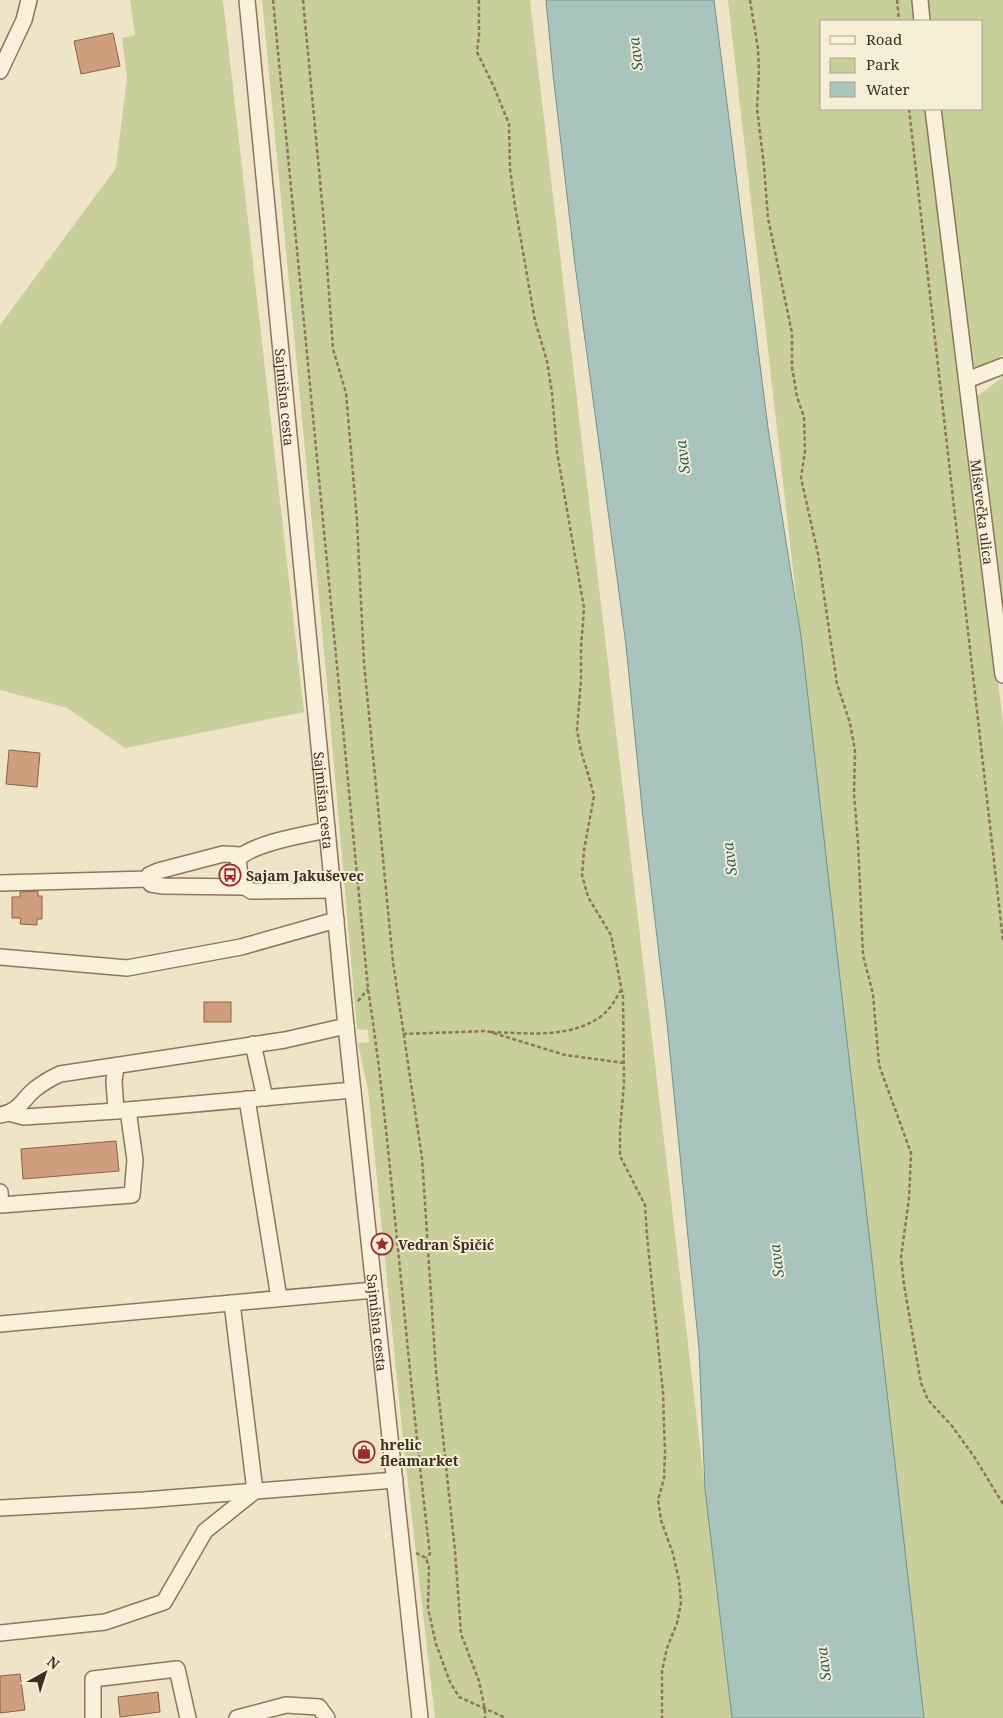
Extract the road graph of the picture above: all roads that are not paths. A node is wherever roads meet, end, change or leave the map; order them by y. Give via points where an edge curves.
1 (29, 0) edge
2 (247, 0) edge
3 (920, 0) edge
4 (922, 20) edge
5 (0, 71) edge
6 (933, 110) edge
7 (1003, 366) edge
8 (967, 380) junction
9 (1003, 675) edge
10 (327, 830) junction
11 (241, 855) junction
12 (148, 879) junction
13 (0, 883) edge
14 (245, 887) junction
15 (333, 890) junction
16 (336, 920) junction
17 (0, 957) edge
18 (346, 1026) junction
19 (253, 1044) junction
20 (116, 1066) junction
21 (353, 1090) junction
22 (265, 1098) junction
23 (247, 1099) junction
24 (122, 1110) junction
25 (4, 1114) edge
26 (0, 1192) edge
27 (374, 1290) junction
28 (279, 1298) junction
29 (232, 1303) junction
30 (0, 1324) edge
31 (395, 1480) junction
32 (255, 1491) junction
33 (0, 1508) edge
34 (0, 1633) edge
35 (93, 1718) edge
36 (188, 1718) edge
37 (237, 1718) edge
38 (327, 1718) edge
39 (420, 1718) edge

1 - 5 street via 24,20
2 - 10 street, Sajmišna cesta
3 - 4 street
6 - 8 street, Miševečka ulica
7 - 8 street
8 - 9 street, Miševečka ulica
10 - 11 street via 289,838
10 - 15 street, Sajmišna cesta
11 - 12 street via 223,854 158,871
11 - 14 street via 238,859 241,884
12 - 13 street
12 - 14 street via 151,884 164,886
14 - 15 street via 252,891
15 - 16 street, Sajmišna cesta
16 - 17 street via 241,947 127,968
16 - 18 street, Sajmišna cesta
18 - 19 street
18 - 21 street, Sajmišna cesta
19 - 20 street
19 - 22 street
20 - 24 street via 114,1081
20 - 25 street via 60,1074 48,1079 23,1104
21 - 22 street
21 - 27 street, Sajmišna cesta
22 - 23 street
23 - 24 street
23 - 28 street
24 - 25 street via 24,1118
24 - 26 street via 135,1160 132,1195 1,1205
27 - 28 street
27 - 31 street, Sajmišna cesta
28 - 29 street
29 - 30 street
29 - 32 street
31 - 32 street
31 - 39 street, Sajmišna cesta
32 - 33 street
32 - 34 street via 205,1530 164,1602 106,1622
35 - 36 street via 92,1679 177,1669
37 - 38 street via 286,1704 319,1707

